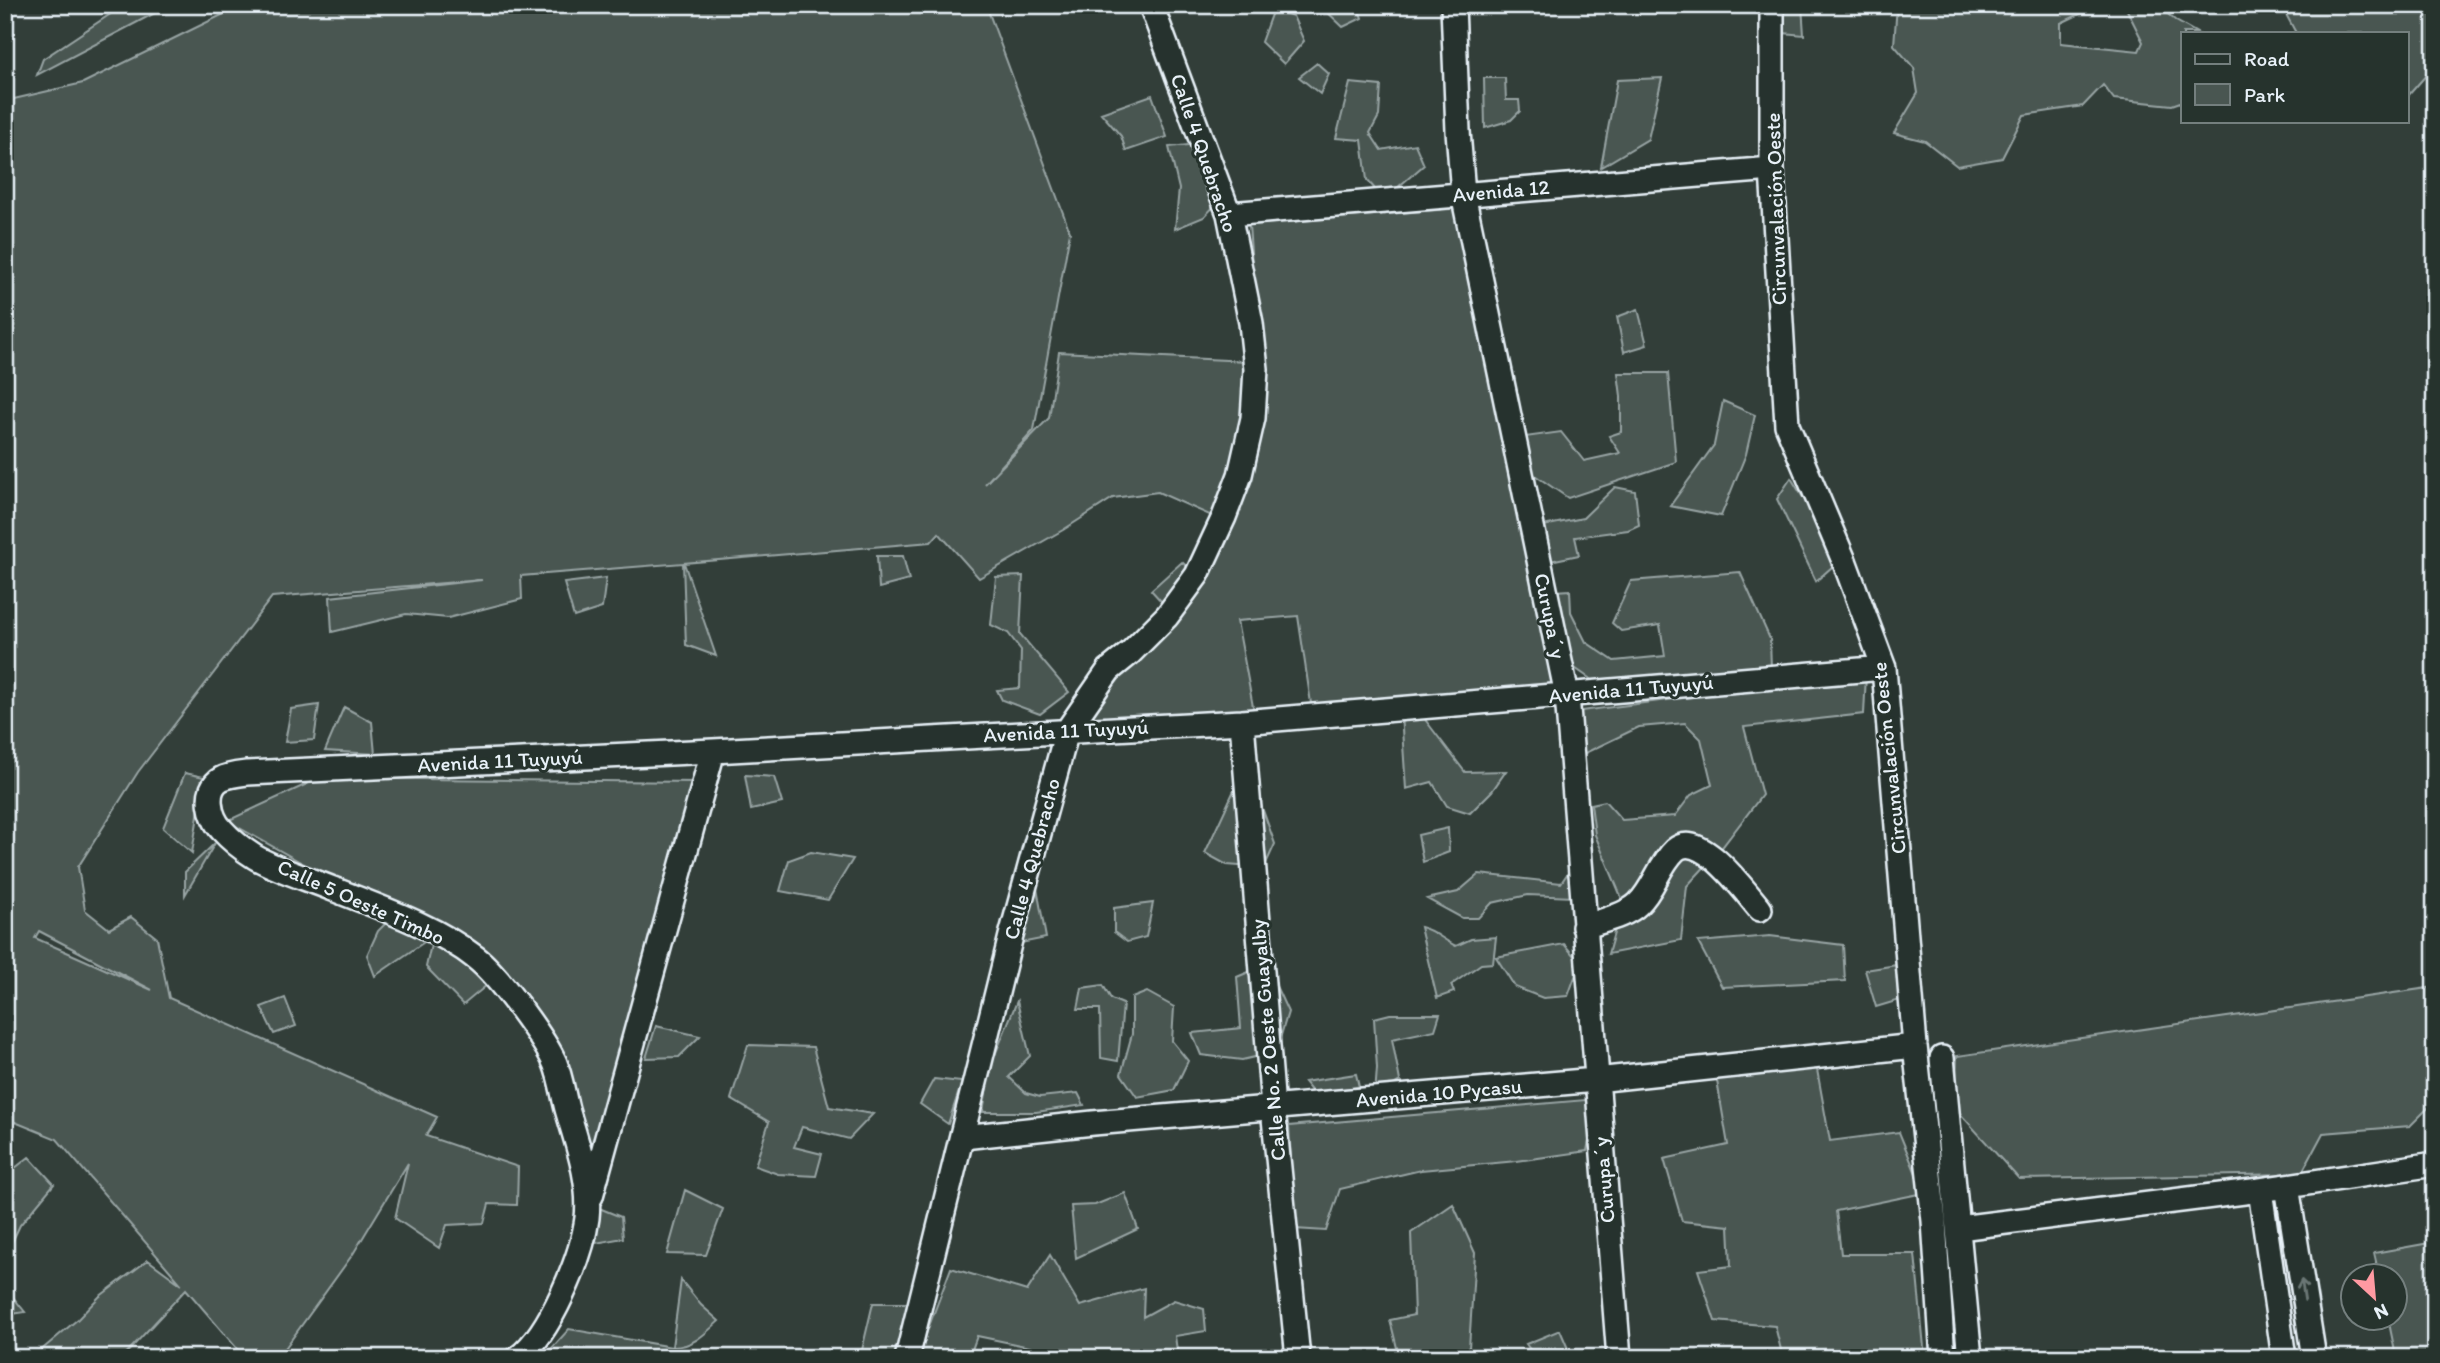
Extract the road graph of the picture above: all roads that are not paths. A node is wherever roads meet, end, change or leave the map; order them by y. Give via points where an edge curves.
1 (1151, 5) edge
2 (1453, 5) edge
3 (1772, 5) edge
4 (1772, 169) junction
5 (1463, 194) junction
6 (1229, 214) junction
7 (1884, 668) junction
8 (1567, 695) junction
9 (1242, 722) junction
10 (1067, 731) junction
11 (713, 751) junction
12 (247, 773) joint
13 (1760, 909) dead end
14 (1584, 927) junction
15 (1914, 1045) junction
16 (1942, 1058) dead end
17 (1596, 1080) junction
18 (1273, 1108) junction
19 (962, 1138) junction
20 (2435, 1164) edge
21 (2287, 1186) junction
22 (2260, 1190) junction
23 (588, 1206) junction
24 (1959, 1228) junction
25 (518, 1358) edge
26 (907, 1358) edge
27 (1298, 1358) edge
28 (1619, 1358) edge
29 (1944, 1358) edge
30 (1970, 1358) edge
31 (2284, 1358) edge
32 (2314, 1358) edge

1 - 6 street, Calle 4 Quebracho
2 - 5 street, Curupa´y
3 - 4 street, Circunvalación Oeste
4 - 5 street, Avenida 12
4 - 7 street, Circunvalación Oeste via 1787,425
5 - 6 street, Avenida 12
5 - 8 street, Curupa´y
6 - 10 street, Calle 4 Quebracho via 1256,369 1253,418 1240,475 1197,575 1167,616 1109,670
7 - 8 street, Avenida 11 Tuyuyú
7 - 15 street, Circunvalación Oeste
8 - 9 street, Avenida 11 Tuyuyú
8 - 14 street, Curupa´y
9 - 10 street, Avenida 11 Tuyuyú
9 - 18 street, Calle No. 2 Oeste Guayalby
10 - 11 street, Avenida 11 Tuyuyú
10 - 19 street, Calle 4 Quebracho
11 - 12 street, Avenida 11 Tuyuyú
11 - 23 street
12 - 23 street, Calle 5 Oeste Timbo via 223,777 212,790 211,809 221,830 255,857 455,943 497,979 555,1064 585,1175
13 - 14 street via 1709,853 1696,846 1681,847 1636,906
14 - 17 street, Curupa´y
15 - 17 street, Avenida 10 Pycasu
15 - 29 street, Circunvalación Oeste
16 - 24 street
17 - 18 street, Avenida 10 Pycasu
17 - 28 street, Curupa´y
18 - 19 street, Avenida 10 Pycasu
18 - 27 street, Calle No. 2 Oeste Guayalby
19 - 26 street, Calle 4 Quebracho
20 - 21 street
21 - 22 street
32 -> 21 street
22 - 24 street
22 - 31 street
23 - 25 street, Calle 5 Oeste Timbo via 585,1233 557,1307 544,1332
24 - 30 street

